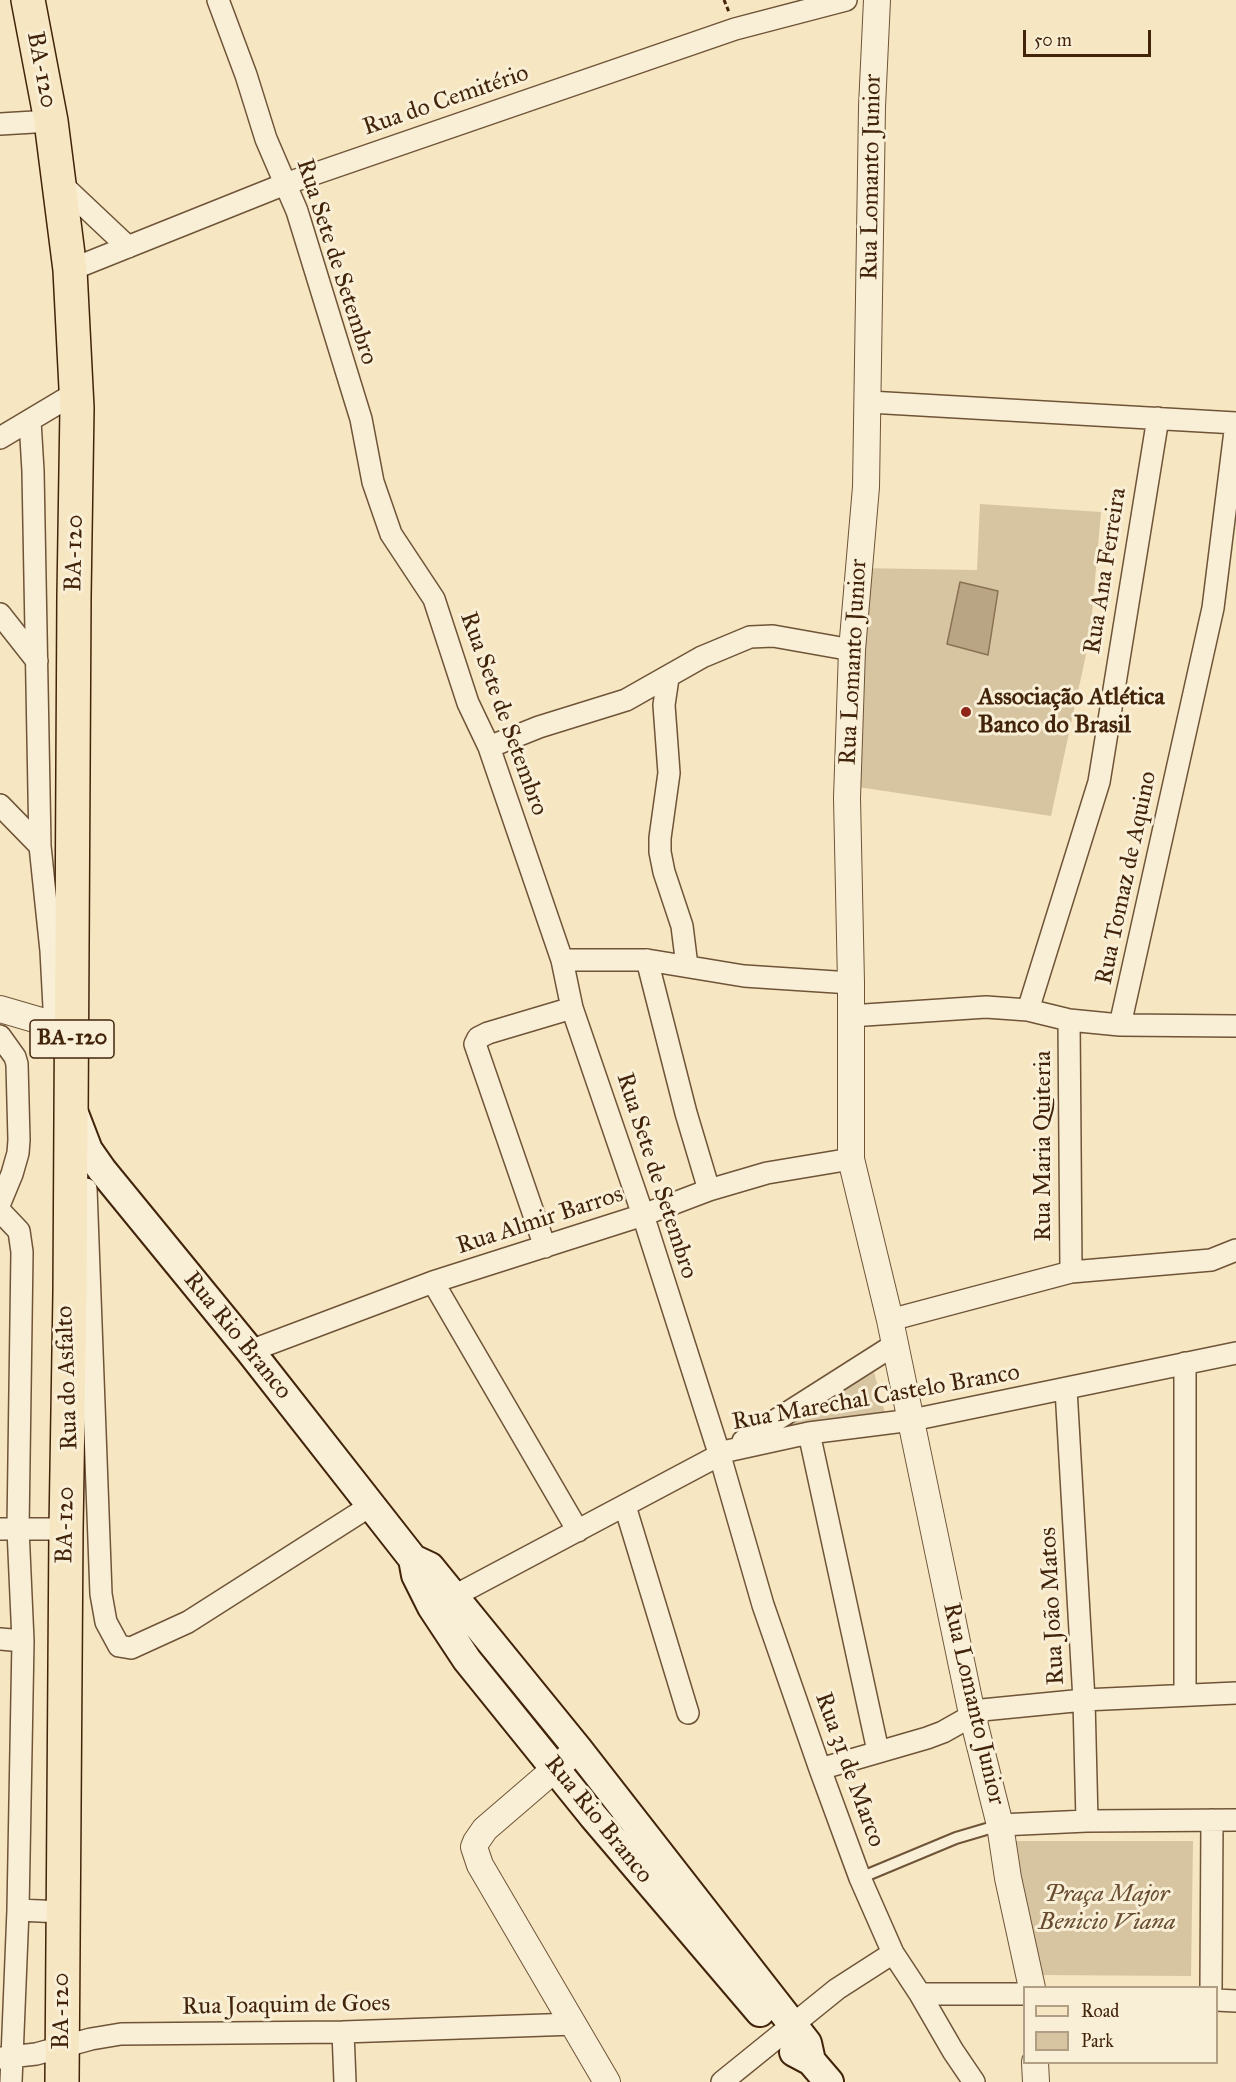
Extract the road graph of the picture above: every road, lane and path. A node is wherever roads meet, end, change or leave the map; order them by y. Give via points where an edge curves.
1 (28, 0) edge
2 (219, 0) edge
3 (846, 0) edge
4 (877, 0) edge
5 (51, 121) junction
6 (0, 124) edge
7 (58, 181) junction
8 (285, 184) junction
9 (128, 247) junction
10 (70, 270) junction
11 (77, 392) junction
12 (869, 402) junction
13 (1158, 418) junction
14 (30, 421) junction
15 (1236, 423) edge
16 (0, 438) edge
17 (0, 614) edge
18 (852, 650) junction
19 (37, 661) junction
20 (668, 678) junction
21 (489, 747) junction
22 (0, 805) edge
23 (40, 846) junction
24 (562, 960) junction
25 (646, 960) junction
26 (687, 966) junction
27 (850, 983) junction
28 (572, 1008) junction
29 (0, 1009) edge
30 (1028, 1010) junction
31 (850, 1016) junction
32 (1069, 1020) junction
33 (1120, 1024) junction
34 (1236, 1026) edge
35 (63, 1028) junction
36 (0, 1036) edge
37 (72, 1106) junction
38 (84, 1140) junction
39 (851, 1159) junction
40 (709, 1190) junction
41 (0, 1203) edge
42 (0, 1211) edge
43 (643, 1215) junction
44 (545, 1246) junction
45 (1236, 1250) edge
46 (1071, 1272) junction
47 (433, 1282) junction
48 (890, 1320) junction
49 (894, 1346) junction
50 (250, 1351) junction
51 (1236, 1353) edge
52 (1185, 1363) junction
53 (1066, 1389) junction
54 (9, 1395) edge
55 (912, 1420) junction
56 (809, 1433) junction
57 (724, 1454) junction
58 (370, 1506) junction
59 (626, 1506) junction
60 (9, 1529) edge
61 (66, 1529) junction
62 (578, 1531) junction
63 (443, 1602) junction
64 (0, 1639) edge
65 (23, 1641) junction
66 (1236, 1693) edge
67 (1185, 1694) junction
68 (1084, 1700) junction
69 (688, 1713) dead end
70 (972, 1714) junction
71 (578, 1749) junction
72 (878, 1751) junction
73 (554, 1768) junction
74 (820, 1769) junction
75 (1212, 1820) junction
76 (1236, 1820) edge
77 (1087, 1821) junction
78 (1000, 1825) junction
79 (860, 1878) junction
80 (18, 1910) junction
81 (62, 1912) junction
82 (893, 1953) junction
83 (1032, 1986) edge
84 (1211, 1986) edge
85 (920, 1994) junction
86 (1023, 1994) edge
87 (1218, 2000) edge
88 (1236, 2001) edge
89 (575, 2024) junction
90 (786, 2030) junction
91 (343, 2032) junction
92 (63, 2047) junction
93 (6, 2058) edge
94 (1035, 2064) edge
95 (820, 2071) edge
96 (11, 2082) edge
97 (62, 2082) edge
98 (345, 2082) edge
99 (608, 2082) edge
100 (722, 2082) edge
101 (974, 2082) edge
102 (1036, 2082) edge

1 - 5 main road, BA-120 / BA-120
2 - 8 street, Rua Sete de Setembro
3 - 8 street, Rua do Cemitério via 735,29
4 - 12 street, Rua Lomanto Junior
5 - 6 street
5 - 7 main road, BA-120 / BA-120
7 - 9 street
7 - 10 main road, BA-120 / BA-120
8 - 9 street, Rua do Cemitério
8 - 21 street, Rua Sete de Setembro via 297,211 361,419 373,482 391,534 434,599 468,703
9 - 10 street, Rua do Cemitério
10 - 11 main road, BA-120 / BA-120
11 - 14 street
11 - 35 main road, BA-120 / BA-120
12 - 13 street
12 - 18 street, Rua Lomanto Junior
13 - 15 street
13 - 30 street, Rua Ana Ferreira via 1099,782
14 - 16 street
14 - 19 street
15 - 33 street, Rua Tomaz de Aquino via 1213,608
17 - 19 street
18 - 20 street via 772,636 750,637 702,657
18 - 27 street, Rua Lomanto Junior via 847,798
19 - 23 street
20 - 21 street via 626,700
20 - 26 street via 664,705 669,773 660,852 682,926
21 - 24 street, Rua Sete de Setembro
22 - 23 street
23 - 35 street
24 - 25 street
24 - 28 street, Rua Sete de Setembro
25 - 26 street
25 - 40 street
26 - 27 street via 744,976
27 - 31 street, Rua Lomanto Junior
28 - 43 street, Rua Sete de Setembro
28 - 44 street via 488,1033 475,1044
29 - 35 street
30 - 31 street via 986,1007
30 - 32 street
31 - 39 street, Rua Lomanto Junior
32 - 33 street
32 - 46 street, Rua Maria Quiteria
33 - 34 street
35 - 37 main road, BA-120 / BA-120
36 - 41 street via 17,1064 19,1140 12,1174
37 - 38 main road, Rua Rio Branco
37 - 61 main road, BA-120 / BA-120
38 - 50 main road, Rua Rio Branco via 102,1170
38 - 58 street, Rua do Asfalto via 101,1594 106,1622 119,1646 130,1648 188,1622
39 - 40 street, Rua Almir Barros via 767,1173
39 - 48 street, Rua Lomanto Junior
40 - 43 street, Rua Almir Barros
42 - 54 street via 21,1239
43 - 44 street, Rua Almir Barros
43 - 57 street, Rua Sete de Setembro
44 - 47 street, Rua Almir Barros
45 - 46 street via 1211,1260
46 - 48 street
47 - 50 street, Rua Almir Barros
47 - 62 street
48 - 49 street, Rua Lomanto Junior
49 - 55 street, Rua Lomanto Junior
49 - 57 street
50 - 58 main road, Rua Rio Branco
51 - 52 street, Rua Marechal Castelo Branco
52 - 53 street, Rua Marechal Castelo Branco
52 - 67 street
53 - 55 street, Rua Marechal Castelo Branco
53 - 68 street, Rua João Matos
54 - 60 street
55 - 56 street, Rua Marechal Castelo Branco
55 - 70 street, Rua Lomanto Junior
56 - 57 street, Rua Marechal Castelo Branco
56 - 72 street
57 - 59 street, Rua Marechal Castelo Branco
57 - 74 street, Rua 31 de Marco via 763,1605
58 - 63 main road, Rua Rio Branco via 413,1559 430,1567
59 - 62 street, Rua Marechal Castelo Branco
59 - 69 street
60 - 61 street
60 - 65 street
61 - 81 main road, BA-120 / BA-120
62 - 63 street, Rua Marechal Castelo Branco
63 - 71 main road, Rua Rio Branco
63 - 73 main road, Rua Rio Branco via 467,1660
64 - 65 street
65 - 80 street
66 - 67 street
67 - 68 street
68 - 70 street via 1001,1706
68 - 77 street, Rua João Matos
70 - 72 street via 943,1732
70 - 78 street, Rua Lomanto Junior
71 - 73 street
71 - 90 main road, Rua Rio Branco
72 - 74 street
73 - 89 street via 485,1829 476,1842 476,1855
73 - 90 main road, Rua Rio Branco via 657,1892
74 - 79 street, Rua 31 de Marco
75 - 76 street
75 - 77 street
75 - 84 street
77 - 78 street
78 - 79 lane via 956,1838
78 - 83 street, Rua Lomanto Junior
79 - 82 street, Rua 31 de Marco
80 - 81 street
80 - 93 street
81 - 92 main road, BA-120 / BA-120
82 - 85 street, Rua 31 de Marco
82 - 90 street via 837,1989
85 - 86 street
85 - 101 street, Rua 31 de Marco
87 - 88 street
89 - 91 street, Rua Joaquim de Goes
89 - 99 street
90 - 95 main road, Rua Rio Branco via 807,2043
90 - 100 street
91 - 92 street, Rua Joaquim de Goes via 121,2034
91 - 98 street
92 - 93 street, Rua Joaquim de Goes
92 - 97 main road, BA-120 / BA-120
93 - 96 street
94 - 102 street

